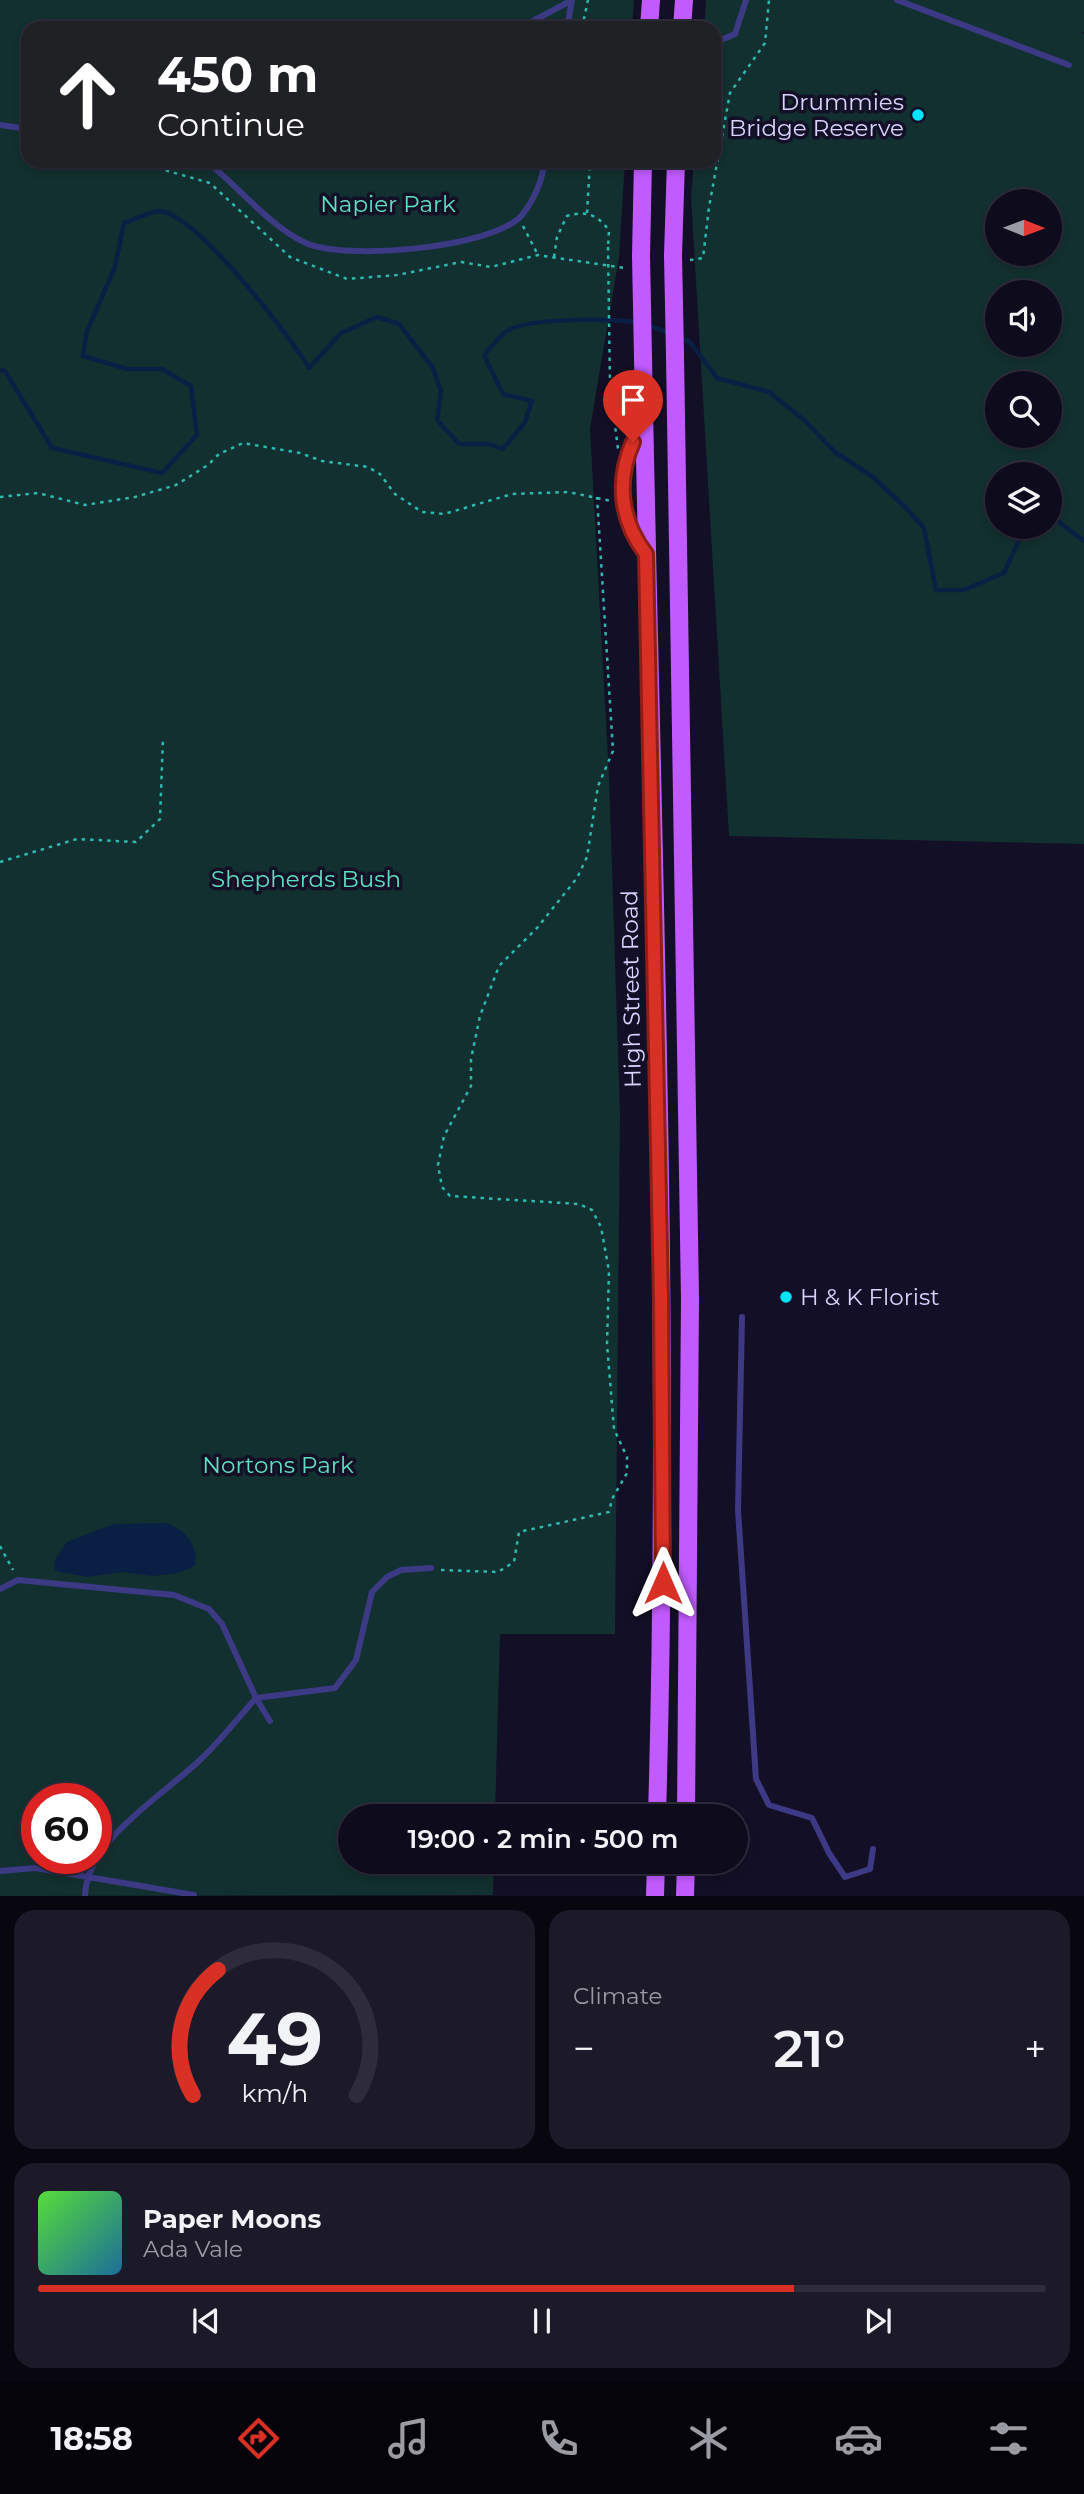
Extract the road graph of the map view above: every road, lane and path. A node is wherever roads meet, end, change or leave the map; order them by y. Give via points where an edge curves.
1 (572, 0) edge
2 (588, 0) edge
3 (651, 0) edge
4 (684, 0) edge
5 (746, 0) edge
6 (769, 0) edge
7 (897, 0) edge
8 (533, 21) edge
9 (568, 21) edge
10 (584, 21) edge
11 (650, 21) edge
12 (682, 21) edge
13 (721, 40) edge
14 (1069, 65) dead end
15 (0, 125) edge
16 (21, 128) edge
17 (721, 142) edge
18 (214, 168) edge
19 (544, 168) edge
20 (590, 168) edge
21 (643, 168) edge
22 (676, 168) edge
23 (716, 168) edge
24 (587, 213) junction
25 (519, 218) junction
26 (538, 254) dead end
27 (554, 257) dead end
28 (681, 257) junction
29 (644, 417) junction
30 (623, 466) junction
31 (0, 496) edge
32 (597, 496) junction
33 (624, 504) junction
34 (646, 554) junction
35 (163, 738) dead end
36 (0, 862) edge
37 (661, 1299) junction
38 (690, 1299) junction
39 (741, 1317) dead end
40 (0, 1546) edge
41 (431, 1568) joint
42 (18, 1580) junction
43 (0, 1589) edge
44 (256, 1698) junction
45 (270, 1721) dead end
46 (657, 1804) edge
47 (686, 1804) edge
48 (873, 1849) dead end
49 (0, 1871) edge
50 (656, 1874) edge
51 (686, 1874) edge
52 (86, 1878) junction
53 (85, 1895) edge
54 (194, 1895) edge
55 (655, 1895) edge
56 (685, 1895) edge

1 - 8 lane
1 - 9 lane
2 - 10 path
3 - 11 main road
4 - 12 main road
5 - 13 lane via 735,34
6 - 17 path via 765,43 730,93
7 - 14 lane
15 - 16 lane
18 - 25 lane via 286,230 327,250 398,251 491,235
19 - 25 lane via 541,183
20 - 24 path
21 - 29 main road, High Street Road, bridge
22 - 28 main road
23 - 28 path via 704,258
24 - 27 path via 567,216
24 - 30 path, bridge via 598,217 609,230 610,386
25 - 26 path
28 - 38 main road, bridge via 675,355
29 - 30 lane
29 - 34 main road, High Street Road
30 - 33 lane
31 - 32 path via 38,493 85,505 135,497 176,485 243,443 368,467 422,512 444,514 512,494
32 - 33 path
32 - 41 path via 613,751 598,786 587,857 577,878 499,966 480,1016 471,1086 444,1136 438,1165 442,1188 450,1196 579,1204 592,1210 601,1227 609,1270 607,1344 614,1429 627,1457 627,1473 609,1512 519,1532 514,1562 498,1572
33 - 34 lane via 631,534
34 - 37 main road, High Street Road
35 - 36 path via 160,819 135,842 77,839
37 - 38 main road
37 - 46 main road, High Street Road via 663,1608
38 - 47 main road
39 - 48 lane via 738,1510 756,1779 769,1805 812,1818 845,1877 870,1870
40 - 42 path
41 - 44 lane via 401,1570 372,1592 356,1660 335,1688
42 - 43 lane
42 - 44 lane via 174,1595 209,1609 222,1624
44 - 45 lane
44 - 52 lane via 202,1758 113,1836
49 - 52 lane via 35,1868
50 - 55 main road
51 - 56 main road
52 - 53 lane
52 - 54 lane

